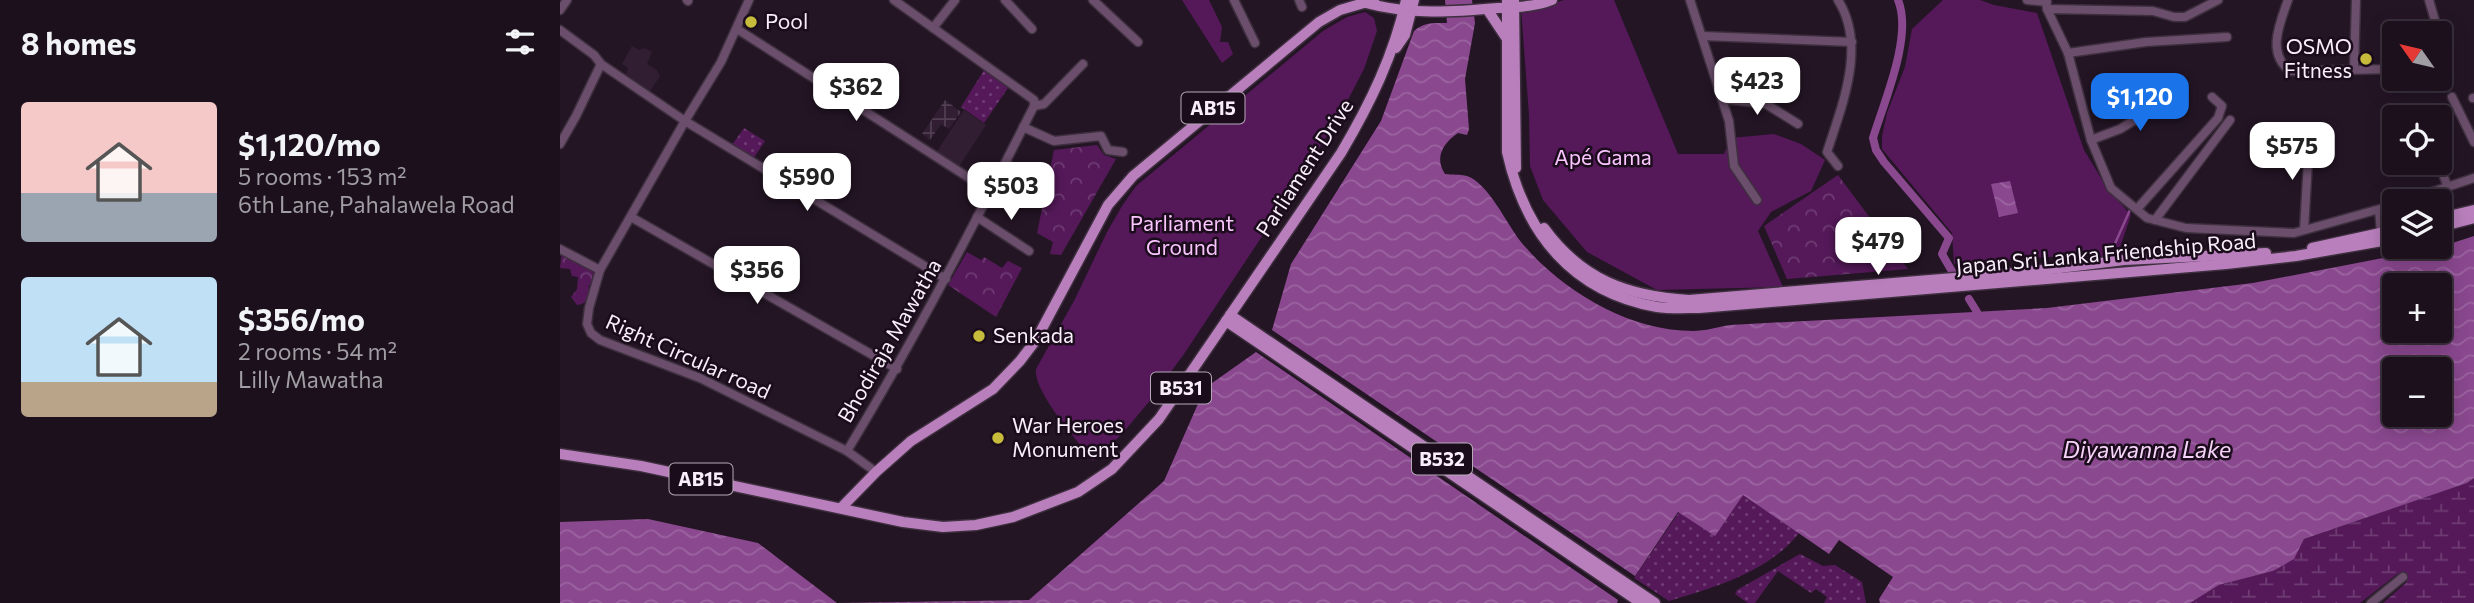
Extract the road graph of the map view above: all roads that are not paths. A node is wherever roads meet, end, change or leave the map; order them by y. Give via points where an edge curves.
1 (567, 0) edge
2 (749, 0) edge
3 (894, 0) edge
4 (955, 0) edge
5 (1005, 0) edge
6 (1093, 0) edge
7 (1234, 0) edge
8 (1406, 0) edge
9 (1415, 0) edge
10 (1552, 0) edge
11 (1690, 0) edge
12 (1838, 0) edge
13 (2027, 0) edge
14 (2218, 0) edge
15 (2288, 0) edge
16 (2356, 0) edge
17 (2429, 0) edge
18 (1370, 1) edge
19 (1510, 4) edge
20 (2047, 4) edge
21 (560, 10) edge
22 (1484, 10) junction
23 (1408, 12) junction
24 (1429, 13) junction
25 (2435, 21) edge
26 (933, 28) junction
27 (737, 29) junction
28 (1032, 29) dead end
29 (560, 30) edge
30 (1405, 35) junction
31 (1702, 36) junction
32 (2227, 37) dead end
33 (1507, 39) junction
34 (1138, 42) dead end
35 (1852, 42) junction
36 (1255, 43) dead end
37 (2068, 53) junction
38 (1390, 57) junction
39 (601, 64) junction
40 (1083, 64) dead end
41 (2354, 69) junction
42 (2382, 69) edge
43 (2174, 96) dead end
44 (2211, 97) dead end
45 (2452, 97) dead end
46 (1722, 99) junction
47 (1034, 106) junction
48 (2230, 120) dead end
49 (685, 121) junction
50 (1798, 124) dead end
51 (1023, 127) junction
52 (2091, 140) junction
53 (2474, 142) edge
54 (560, 145) edge
55 (2264, 148) dead end
56 (1123, 152) dead end
57 (1006, 163) junction
58 (1838, 166) dead end
59 (2443, 175) edge
60 (2474, 178) edge
61 (1033, 183) dead end
62 (2448, 188) junction
63 (2445, 189) edge
64 (991, 192) junction
65 (1757, 200) dead end
66 (2137, 209) junction
67 (2382, 210) edge
68 (2474, 210) edge
69 (2379, 211) junction
70 (2452, 215) edge
71 (977, 217) junction
72 (631, 218) junction
73 (2474, 218) edge
74 (2155, 220) junction
75 (2452, 224) edge
76 (2304, 230) junction
77 (2381, 233) joint
78 (2382, 241) edge
79 (560, 249) edge
80 (1029, 251) dead end
81 (600, 270) junction
82 (946, 279) junction
83 (1228, 318) junction
84 (897, 369) junction
85 (847, 451) junction
86 (560, 454) edge
87 (876, 472) junction
88 (841, 508) junction
89 (2403, 577) dead end
90 (1641, 603) edge
91 (1655, 603) edge
92 (2371, 603) edge

1 - 21 street
2 - 27 street, Right Circular road
3 - 26 street
4 - 26 street
5 - 28 street
6 - 34 street
7 - 36 street
8 - 23 main road
9 - 23 main road
10 - 19 main road
11 - 31 street
12 - 35 street
13 - 20 street
14 - 20 street via 2186,17
15 - 41 street via 2276,52 2282,65 2290,71
16 - 41 street
17 - 25 street
18 - 23 main road, AB15
18 - 87 main road, AB15 via 1332,13 1133,176 1108,205 1036,340 1020,361 993,389 911,441
19 - 22 main road
19 - 33 main road, Japan Sri Lanka Friendship Road
19 - 77 main road, Japan Sri Lanka Friendship Road via 1514,149 1516,172 1526,198 1555,244 1594,276 1641,295 1689,299 2124,260 2296,251
20 - 37 street
22 - 24 main road
22 - 33 main road
23 - 24 main road
23 - 30 main road, Parliament Drive / B531
23 - 38 main road, Parliament Drive / B531
24 - 30 main road, B531 via 1414,20
26 - 47 street via 1034,100
27 - 49 street, Right Circular road
27 - 64 street
29 - 39 street
30 - 38 main road, Parliament Drive / B531
31 - 35 street
31 - 46 street
32 - 37 street
33 - 78 main road, Japan Sri Lanka Friendship Road via 1507,152 1512,177 1534,225 1573,271 1599,289 1658,307 1699,308 2226,264
35 - 58 street via 1846,90 1828,152
37 - 52 street
38 - 83 main road, Parliament Drive / B531 via 1341,153
39 - 49 street
39 - 54 street
40 - 47 street via 1044,104
41 - 42 street
43 - 52 street via 2120,129
44 - 66 street via 2222,106 2218,118
45 - 53 street
46 - 50 street via 1766,104
46 - 65 street via 1734,166
47 - 51 street, Bhodiraja Mawatha
48 - 74 street
49 - 72 street, Right Circular road
49 - 82 street
51 - 56 street via 1054,141 1101,136 1108,150
51 - 57 street, Bhodiraja Mawatha
52 - 66 street via 2111,188
55 - 76 street via 2308,161
57 - 61 street
57 - 64 street, Bhodiraja Mawatha
59 - 62 street
60 - 62 street
62 - 63 street
64 - 71 street, Bhodiraja Mawatha
66 - 74 street
67 - 69 street
68 - 70 main road
69 - 76 street
69 - 77 street
71 - 80 street
71 - 82 street, Bhodiraja Mawatha
72 - 81 street, Right Circular road
72 - 84 street
73 - 75 main road
74 - 76 street via 2223,231
79 - 81 street
81 - 85 street, Right Circular road via 587,324 600,340 700,378
82 - 84 street, Bhodiraja Mawatha
83 - 88 main road, Parliament Drive / B531 via 1160,419 1112,469 1078,492 1013,517 976,525 943,527
83 - 90 main road, B532
83 - 91 main road, B532
84 - 85 street, Bhodiraja Mawatha
85 - 87 street, Right Circular road
86 - 88 main road, AB15 via 641,466
87 - 88 main road, AB15
89 - 92 street

